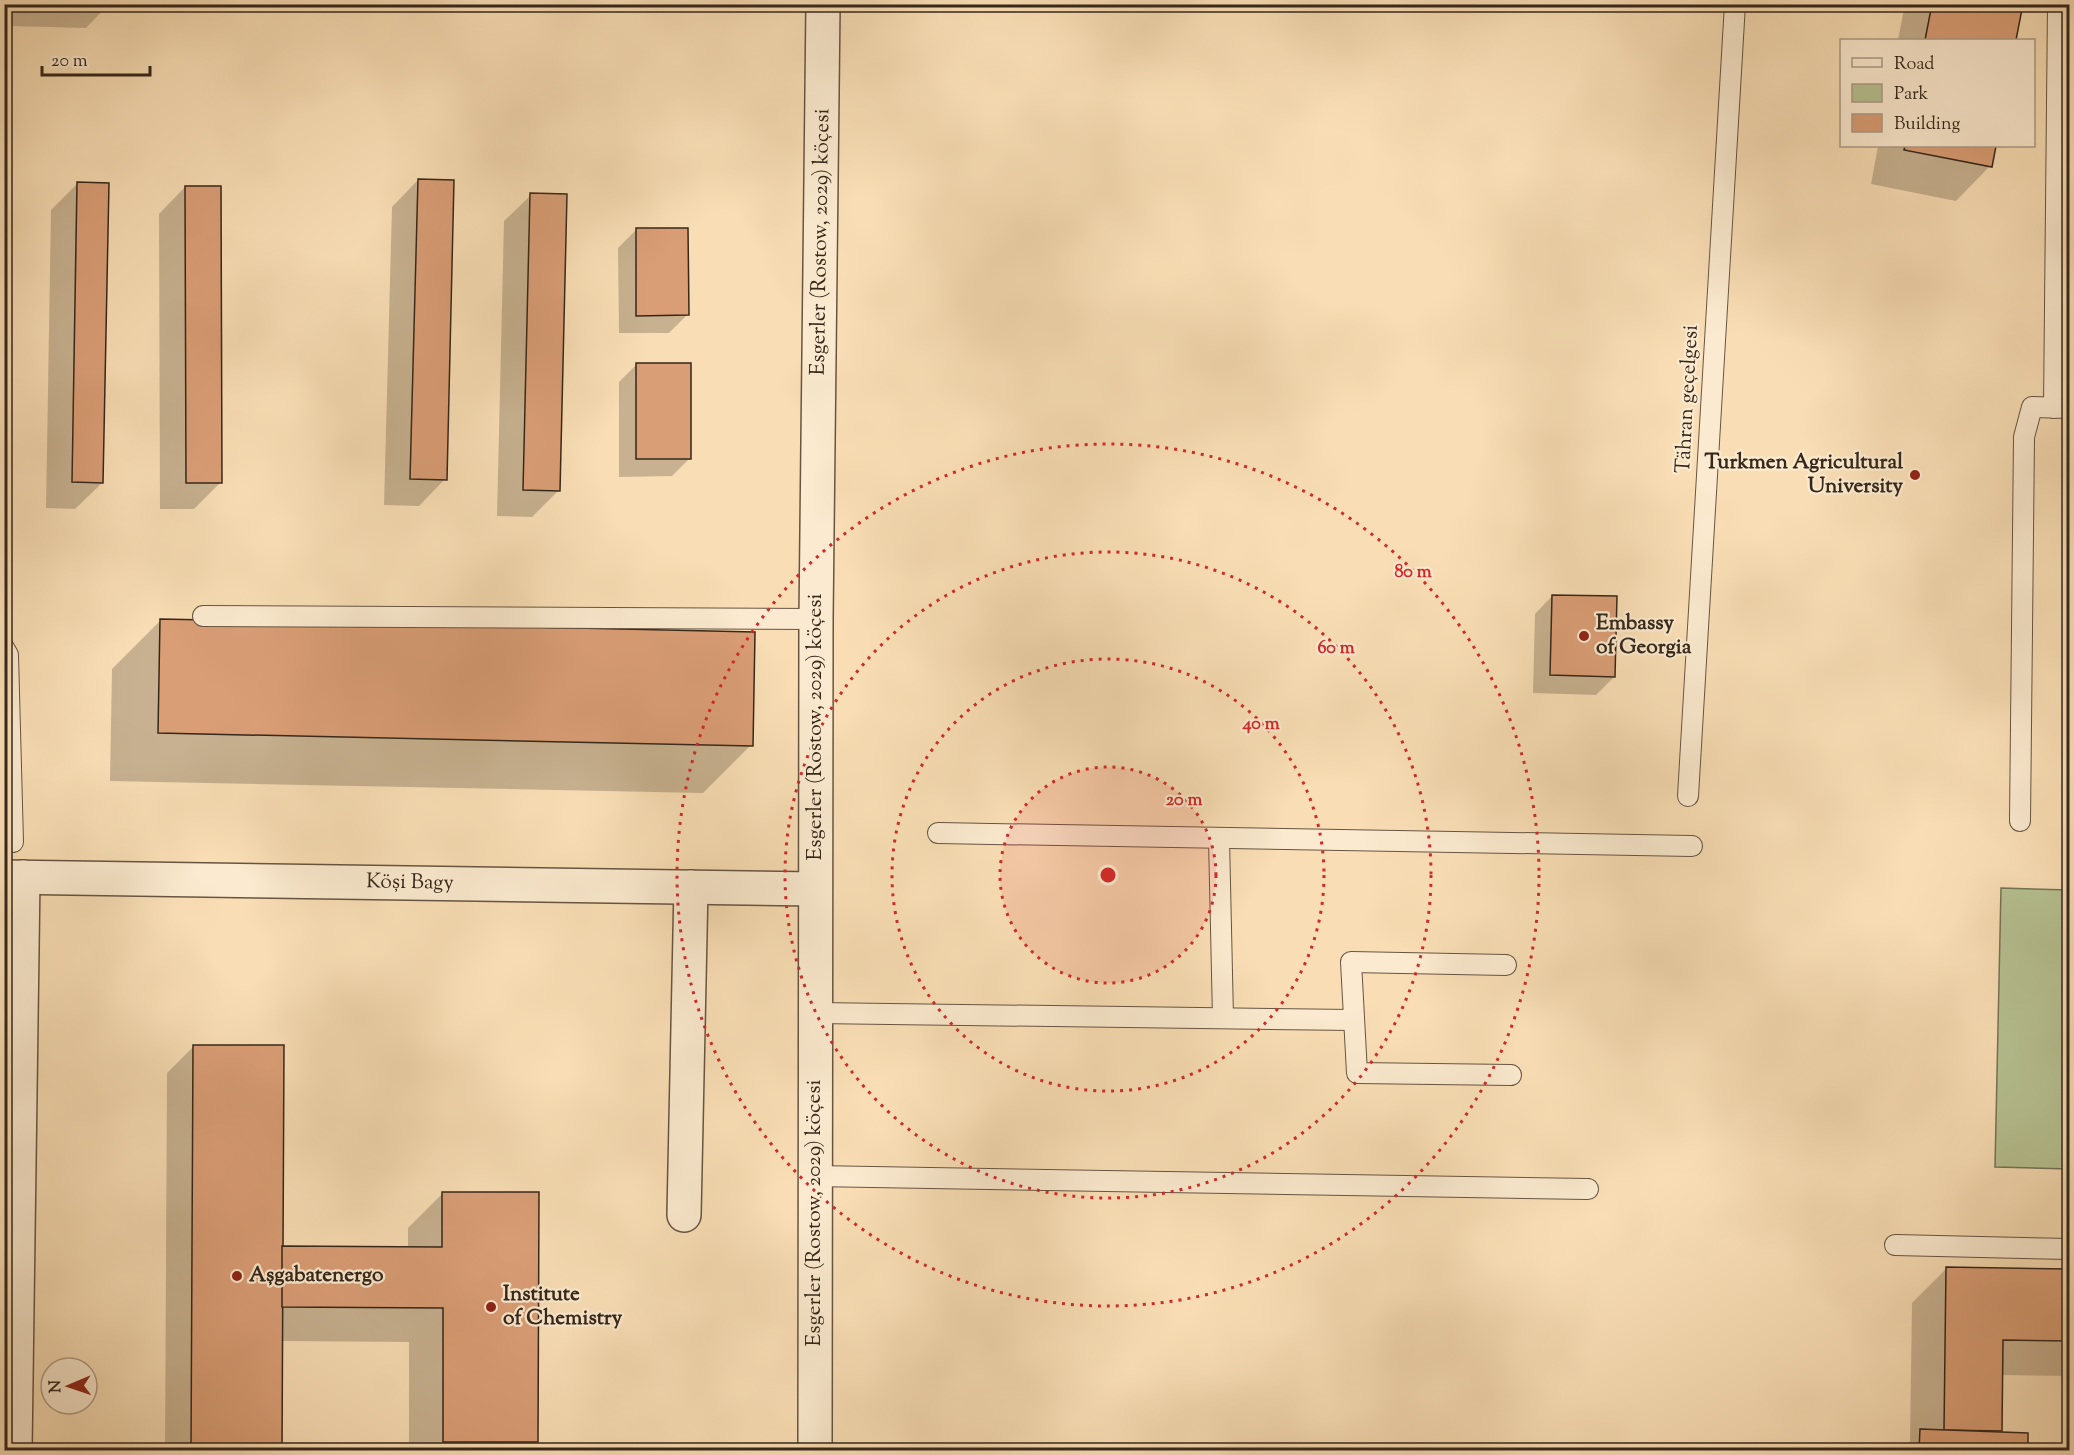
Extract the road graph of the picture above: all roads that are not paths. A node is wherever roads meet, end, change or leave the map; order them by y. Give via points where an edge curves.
1 (824, 4) edge
2 (1735, 4) edge
3 (2058, 4) edge
4 (2062, 408) edge
5 (203, 616) dead end
6 (816, 619) junction
7 (4, 648) edge
8 (1688, 796) dead end
9 (2020, 821) dead end
10 (938, 833) dead end
11 (1219, 839) junction
12 (13, 842) dead end
13 (1692, 846) dead end
14 (14, 877) edge
15 (691, 887) junction
16 (815, 889) junction
17 (1506, 965) dead end
18 (816, 1013) junction
19 (1223, 1018) junction
20 (1353, 1020) junction
21 (1511, 1075) dead end
22 (814, 1176) junction
23 (1588, 1189) dead end
24 (684, 1215) dead end
25 (1895, 1245) dead end
26 (2070, 1249) edge
27 (10, 1379) edge
28 (15, 1450) edge
29 (815, 1450) edge

1 - 6 street, Esgerler (Rostow, 2029) köçesi
2 - 8 lane, Tähran geçelgesi
3 - 4 lane
4 - 9 lane via 2032,407 2024,437
5 - 6 lane
6 - 16 street, Esgerler (Rostow, 2029) köçesi
7 - 12 lane via 8,655
10 - 11 lane
11 - 13 lane
11 - 19 lane
14 - 15 street, Köşi Bagy
14 - 27 street
15 - 16 street, Köşi Bagy
15 - 24 street
16 - 18 street, Esgerler (Rostow, 2029) köçesi
17 - 20 lane via 1351,962
18 - 19 lane
18 - 22 street, Esgerler (Rostow, 2029) köçesi
19 - 20 lane
20 - 21 lane via 1357,1073
22 - 23 lane
22 - 29 street, Esgerler (Rostow, 2029) köçesi
25 - 26 lane
27 - 28 street

